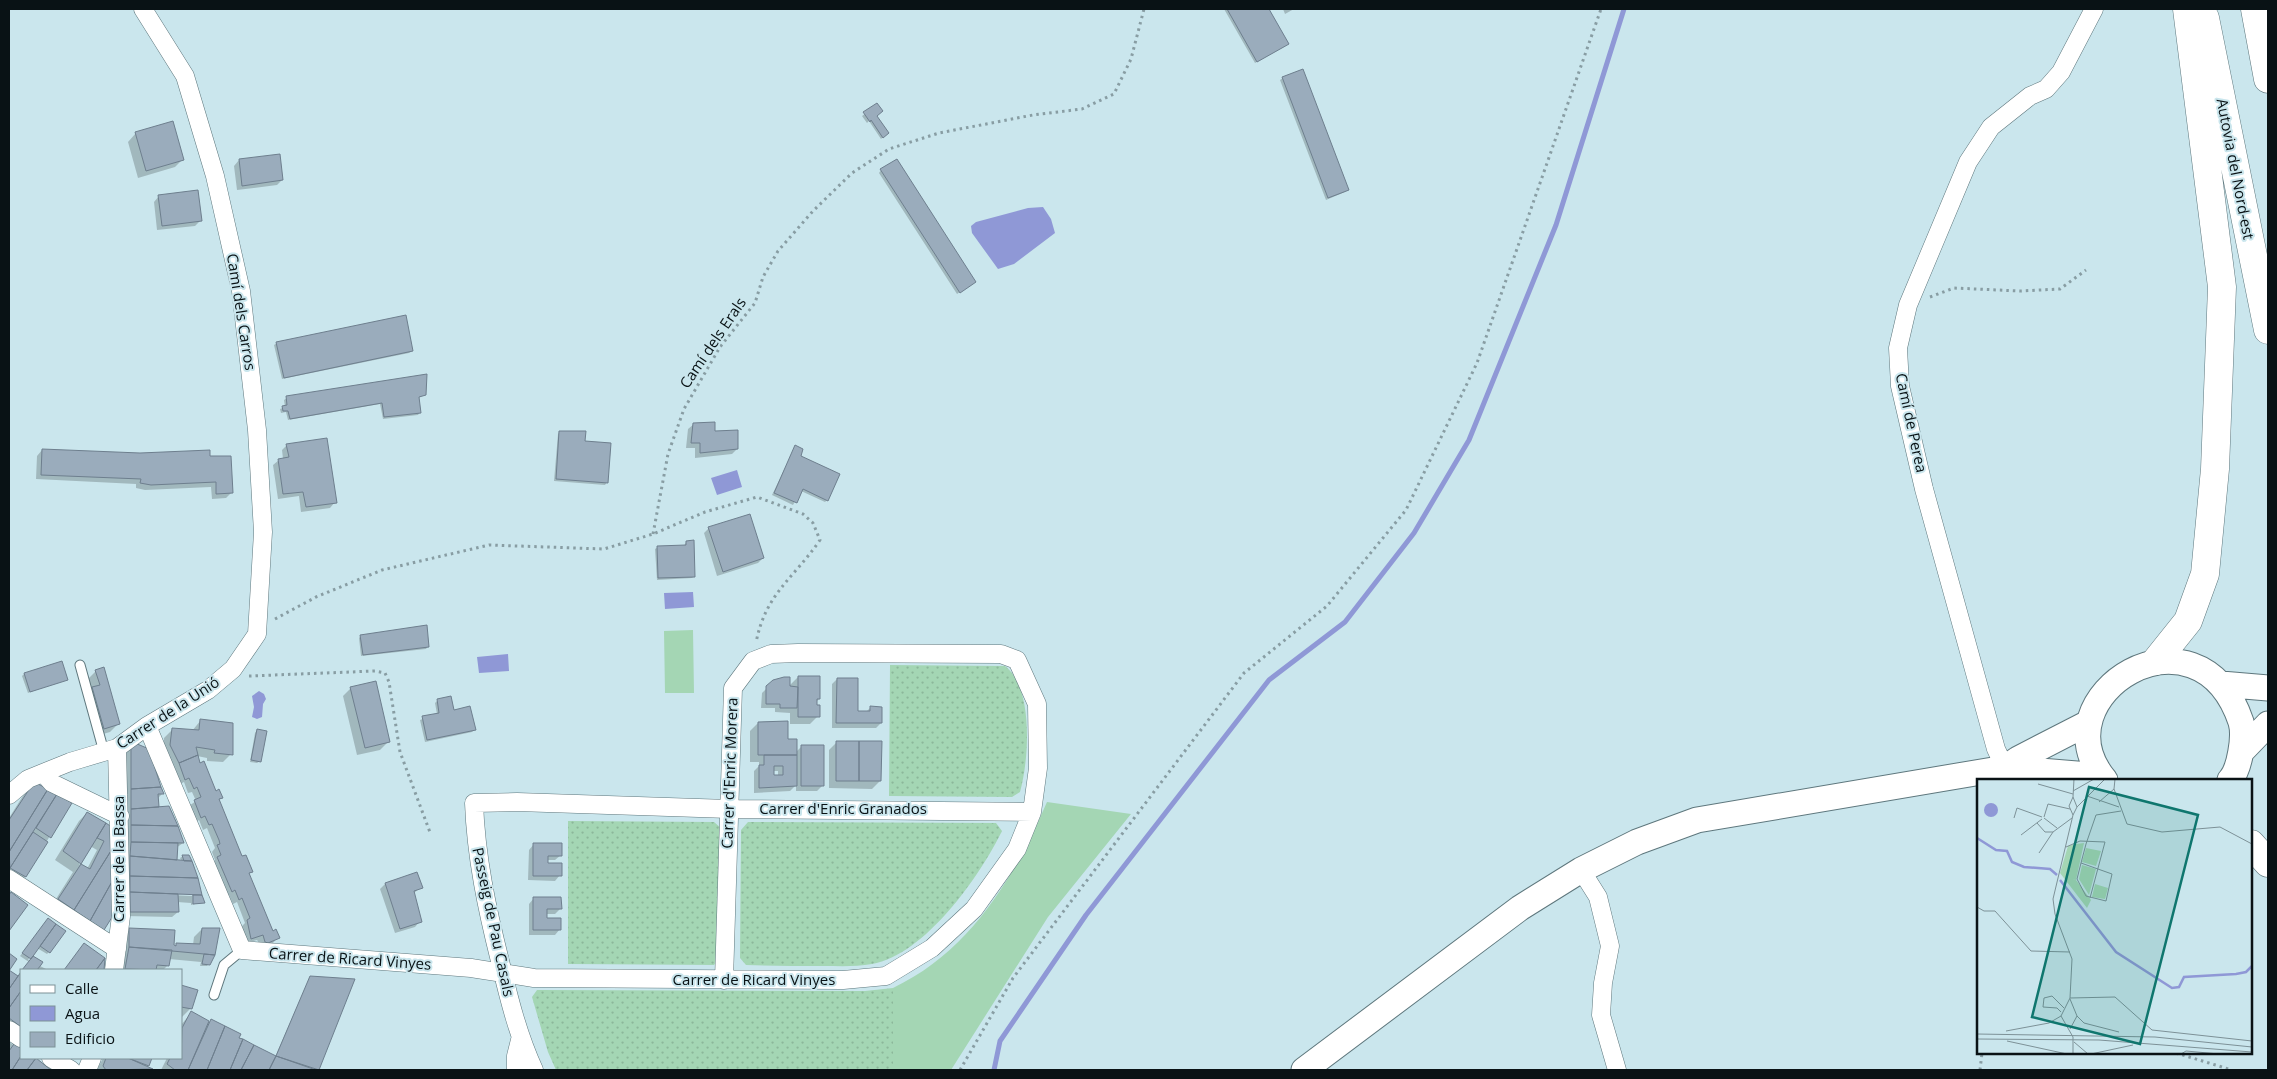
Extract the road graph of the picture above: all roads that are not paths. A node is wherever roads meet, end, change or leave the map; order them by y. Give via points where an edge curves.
1 (143, 9) edge
2 (2094, 9) edge
3 (2187, 9) edge
4 (2203, 9) edge
5 (2255, 9) edge
6 (2268, 79) edge
7 (2268, 330) edge
8 (257, 634) joint
9 (753, 661) joint
10 (2156, 661) junction
11 (80, 665) dead end
12 (2221, 684) junction
13 (2268, 688) edge
14 (2088, 723) junction
15 (2268, 724) edge
16 (147, 726) junction
17 (110, 750) junction
18 (2241, 752) junction
19 (2005, 768) junction
20 (44, 774) junction
21 (2103, 778) edge
22 (2230, 779) edge
23 (9, 794) edge
24 (474, 803) joint
25 (729, 809) junction
26 (1032, 812) junction
27 (120, 816) junction
28 (2252, 845) edge
29 (2268, 863) edge
30 (1582, 870) junction
31 (9, 879) edge
32 (117, 949) junction
33 (242, 950) junction
34 (114, 969) edge
35 (503, 974) junction
36 (724, 980) junction
37 (214, 996) dead end
38 (9, 1030) edge
39 (20, 1037) edge
40 (520, 1040) junction
41 (53, 1059) edge
42 (71, 1070) edge
43 (516, 1070) edge
44 (534, 1070) edge
45 (1304, 1070) edge
46 (1617, 1070) edge

1 - 8 street, Camí dels Carros via 184,76 215,176 241,291 257,430 263,532
2 - 19 street, Camí de Perea via 2061,72 2046,89 2030,96 1990,127 1968,162 1908,305 1898,348 1900,386 1924,489 1996,748
3 - 10 highway via 2222,287 2215,469 2205,574 2188,621
4 - 7 highway, Autovia del Nord-est
5 - 6 highway
8 - 16 street, Carrer de la Unió via 224,677
9 - 25 street, Carrer d'Enric Morera via 732,688
9 - 26 street, Carrer de Ricard Vinyes via 771,654 798,653 1001,654 1017,660 1038,704 1038,768
10 - 12 main road via 2197,668
10 - 14 main road via 2117,680 2102,697
11 - 17 lane, Carrer de la Bassa
12 - 13 main road
12 - 18 main road via 2235,704 2242,727
14 - 19 main road
14 - 21 main road via 2091,756
15 - 18 main road
16 - 17 street, Carrer de la Unió
16 - 33 street
17 - 20 street, Carrer de la Unió
17 - 27 street, Carrer de la Bassa
18 - 22 main road
19 - 21 main road
19 - 30 main road via 1697,820 1636,842
20 - 23 street, Carrer de la Unió via 28,779
20 - 27 street via 52,783
24 - 25 street, Carrer d'Enric Granados
24 - 35 street, Passeig de Pau Casals via 475,836
25 - 26 street, Carrer d'Enric Granados
25 - 36 street, Carrer d'Enric Morera
26 - 36 street, Carrer de Ricard Vinyes via 1017,849 974,908 932,948 886,976 843,980
27 - 32 street, Carrer de la Bassa via 121,916
28 - 29 highway
30 - 45 main road via 1520,908
30 - 46 street via 1598,897 1610,946 1601,1015
31 - 32 street
32 - 34 street, Carrer de la Bassa
33 - 35 street, Carrer de Ricard Vinyes via 471,968
33 - 37 lane via 224,965
35 - 36 street, Carrer de Ricard Vinyes via 534,978
35 - 40 street, Passeig de Pau Casals
38 - 39 street
40 - 43 street, Passeig de Pau Casals
40 - 44 street, Passeig de Pau Casals
41 - 42 street

